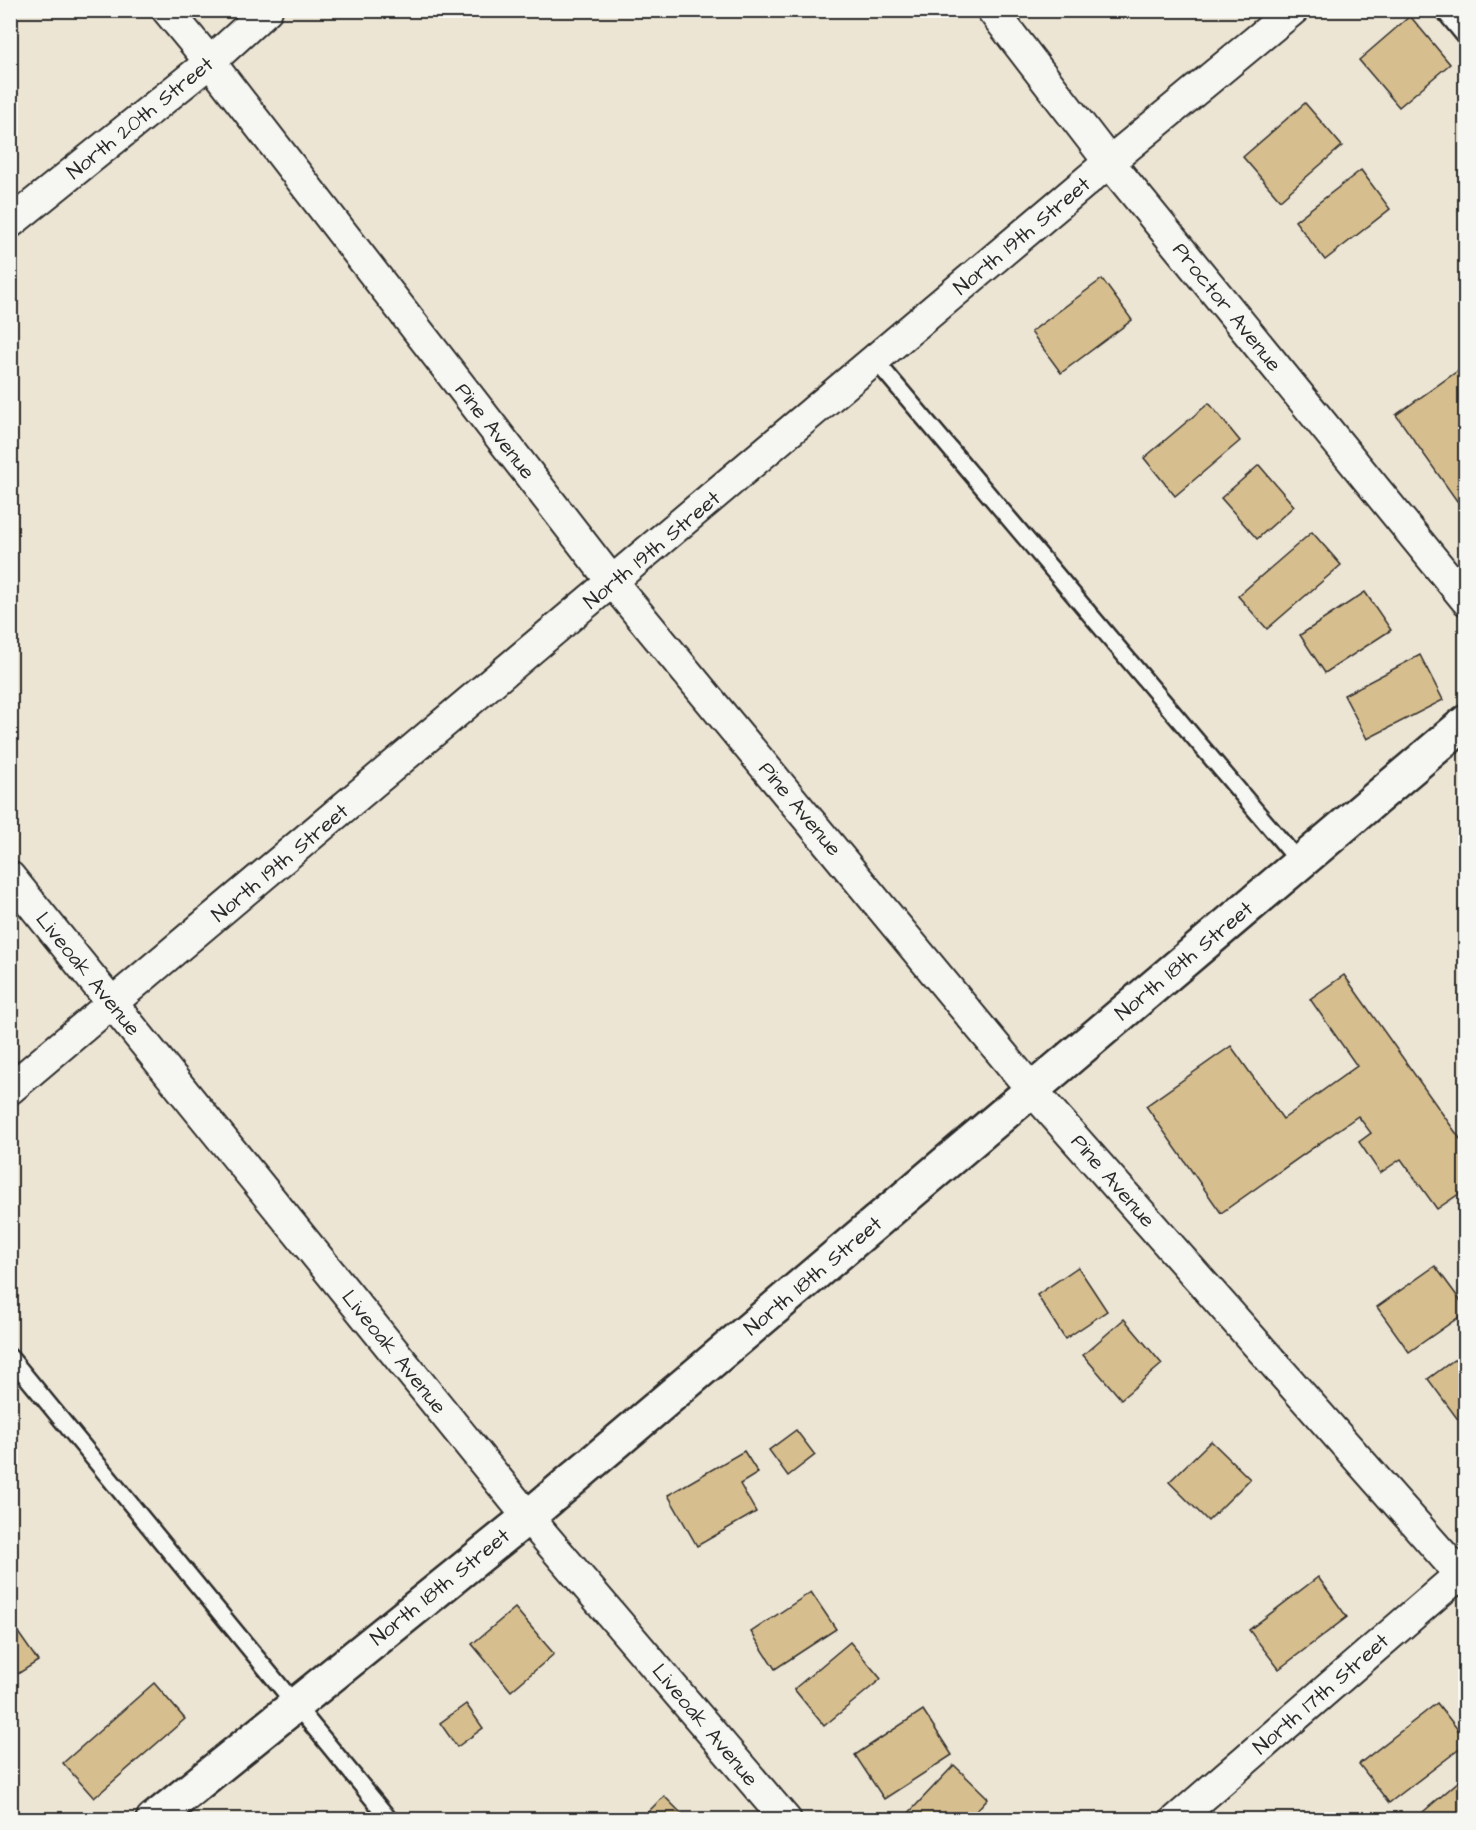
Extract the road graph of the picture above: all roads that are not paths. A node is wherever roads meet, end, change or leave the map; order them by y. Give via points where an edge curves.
1 (167, 10) edge
2 (267, 10) edge
3 (992, 10) edge
4 (1293, 10) edge
5 (1443, 10) edge
6 (1466, 38) edge
7 (210, 62) junction
8 (1109, 162) junction
9 (10, 223) edge
10 (876, 360) junction
11 (613, 583) junction
12 (1466, 600) edge
13 (1466, 722) edge
14 (1300, 863) junction
15 (10, 877) edge
16 (112, 1004) junction
17 (10, 1089) edge
18 (1032, 1090) junction
19 (10, 1357) edge
20 (528, 1517) junction
21 (1464, 1574) edge
22 (295, 1705) junction
23 (153, 1820) edge
24 (390, 1820) edge
25 (786, 1820) edge
26 (1176, 1820) edge

1 - 7 street, Pine Avenue
2 - 7 street, North 20th Street
3 - 8 street, Proctor Avenue
4 - 8 street, North 19th Street
5 - 6 lane
7 - 9 street, North 20th Street
7 - 11 street, Pine Avenue
8 - 10 street, North 19th Street
8 - 12 street, Proctor Avenue
10 - 11 street, North 19th Street
10 - 14 lane
11 - 16 street, North 19th Street
11 - 18 street, Pine Avenue
13 - 14 main road, North 18th Street
14 - 18 main road, North 18th Street
15 - 16 street, Liveoak Avenue
16 - 17 street, North 19th Street
16 - 20 street, Liveoak Avenue
18 - 20 main road, North 18th Street
18 - 21 street, Pine Avenue
19 - 22 lane
20 - 22 main road, North 18th Street
20 - 25 street, Liveoak Avenue
21 - 26 street, North 17th Street
22 - 23 main road, North 18th Street
22 - 24 lane

